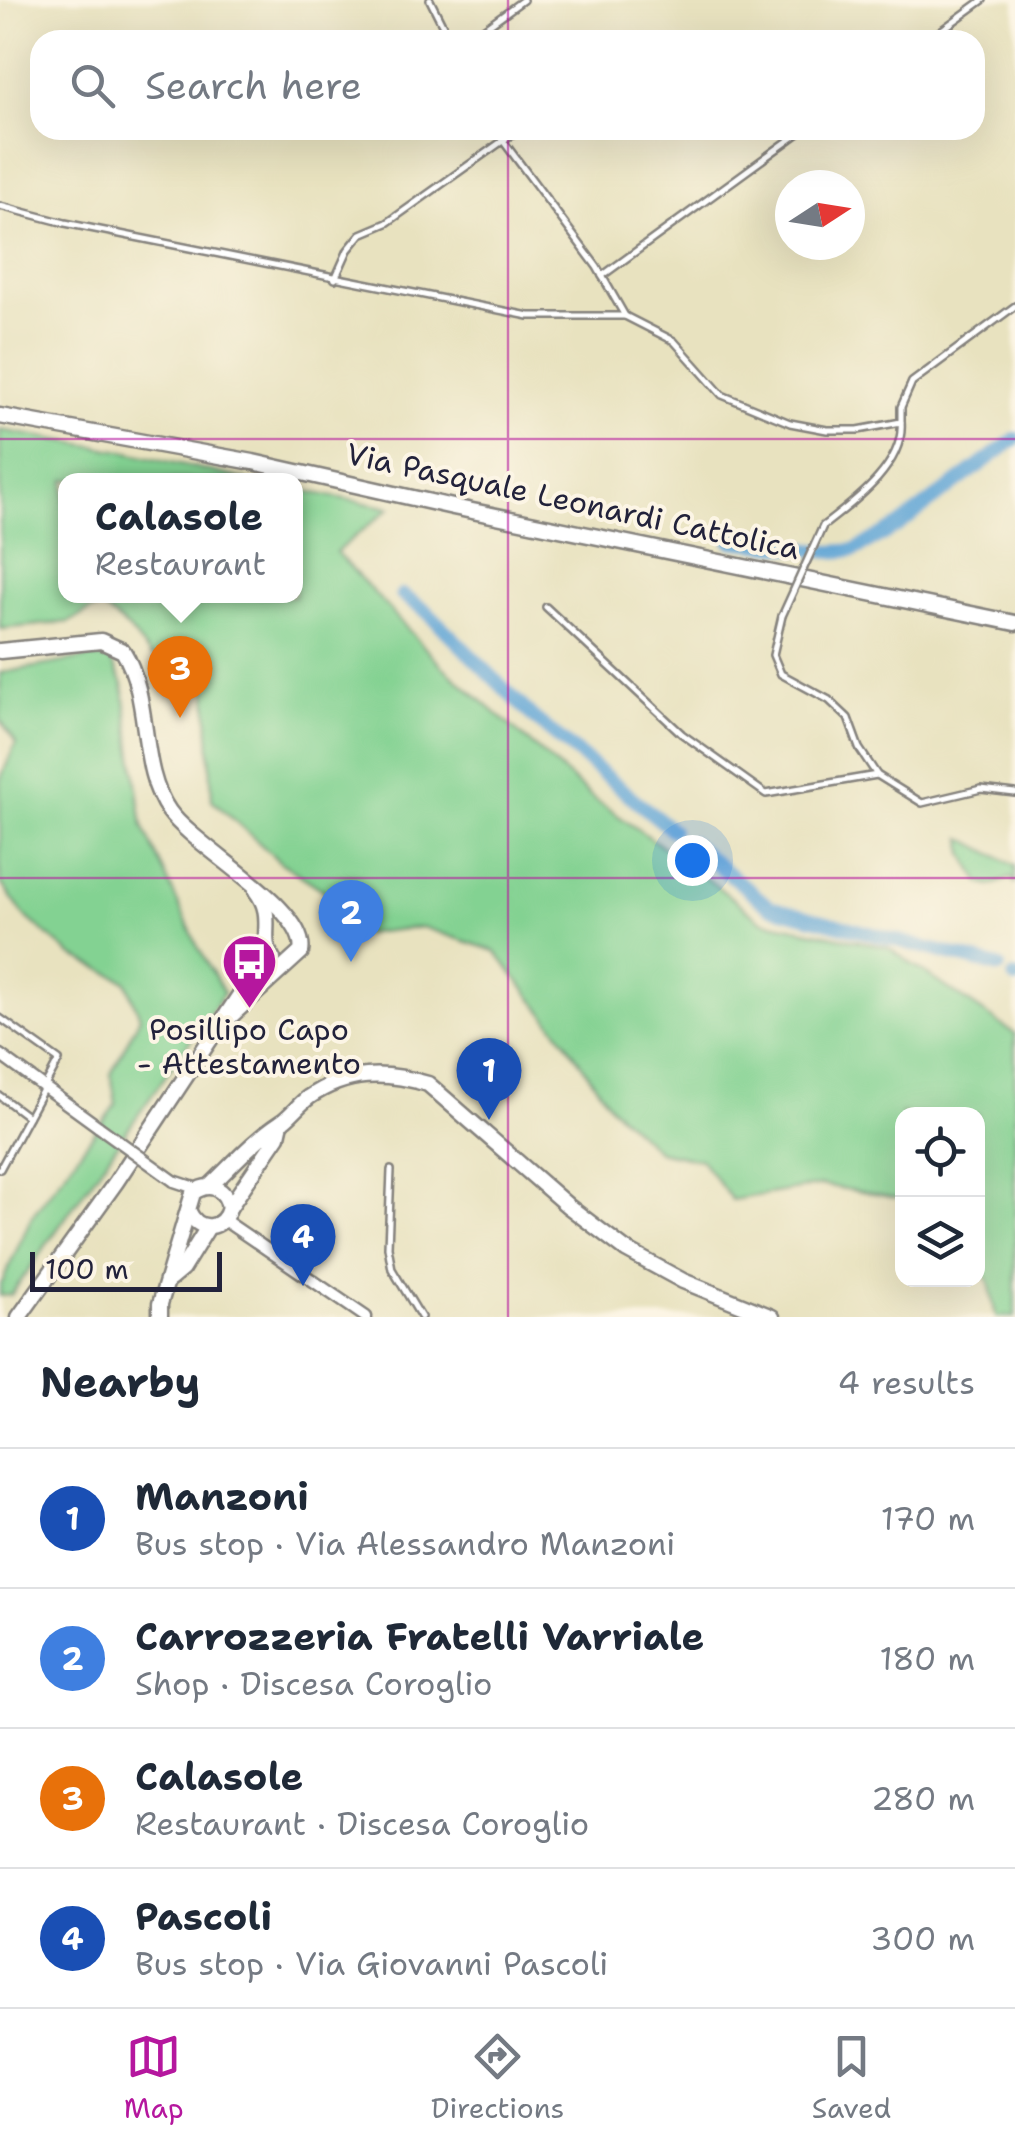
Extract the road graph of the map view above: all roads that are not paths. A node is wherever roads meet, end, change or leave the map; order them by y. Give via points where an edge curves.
1 (430, 0) edge
2 (524, 0) edge
3 (983, 0) edge
4 (445, 30) edge
5 (482, 30) edge
6 (942, 30) edge
7 (504, 140) edge
8 (789, 140) edge
9 (501, 142) junction
10 (0, 206) edge
11 (602, 276) junction
12 (335, 279) junction
13 (1015, 306) edge
14 (626, 316) junction
15 (0, 416) edge
16 (900, 422) junction
17 (302, 473) edge
18 (303, 473) edge
19 (546, 607) dead end
20 (1015, 622) edge
21 (0, 650) edge
22 (877, 775) junction
23 (1015, 793) edge
24 (250, 883) junction
25 (300, 934) junction
26 (267, 946) junction
27 (293, 961) junction
28 (0, 1018) edge
29 (220, 1026) junction
30 (0, 1056) edge
31 (46, 1088) junction
32 (0, 1096) edge
33 (28, 1117) junction
34 (281, 1123) junction
35 (0, 1169) edge
36 (391, 1170) dead end
37 (196, 1197) junction
38 (226, 1214) junction
39 (208, 1227) junction
40 (170, 1278) junction
41 (19, 1317) edge
42 (160, 1317) edge
43 (366, 1317) edge
44 (421, 1317) edge
45 (772, 1317) edge

1 - 4 lane
2 - 5 lane
3 - 6 lane
7 - 9 lane
8 - 11 lane
9 - 11 lane
9 - 12 lane via 387,223 361,234
10 - 12 lane
11 - 14 lane
12 - 14 lane via 529,316
13 - 16 lane via 912,382
14 - 16 lane via 674,341 722,394 790,423 858,430
15 - 17 street, Via Pasquale Leonardi Cattolica
16 - 22 lane, bridge via 902,434 886,469 823,526 782,616 773,655 782,674 848,718
18 - 20 street, Via Pasquale Leonardi Cattolica
19 - 22 lane via 682,734 766,794
21 - 24 street via 90,641 123,650 160,795 192,835
22 - 23 lane via 922,803 981,789
24 - 25 street via 278,904
24 - 26 street via 266,904
25 - 26 street via 278,927
25 - 27 street via 303,946
26 - 27 street via 276,961
26 - 29 street
27 - 29 street
28 - 31 lane via 59,1060
29 - 41 street
30 - 31 street
31 - 33 lane
31 - 37 street, bridge
32 - 33 lane
33 - 35 lane
34 - 37 street
34 - 38 street
34 - 45 street via 305,1100 350,1077 379,1073 428,1084 626,1250
36 - 44 lane via 392,1269
37 - 38 street via 223,1192
37 - 39 street via 196,1224
37 - 40 street
38 - 39 street
38 - 43 street
39 - 40 street
40 - 42 street

